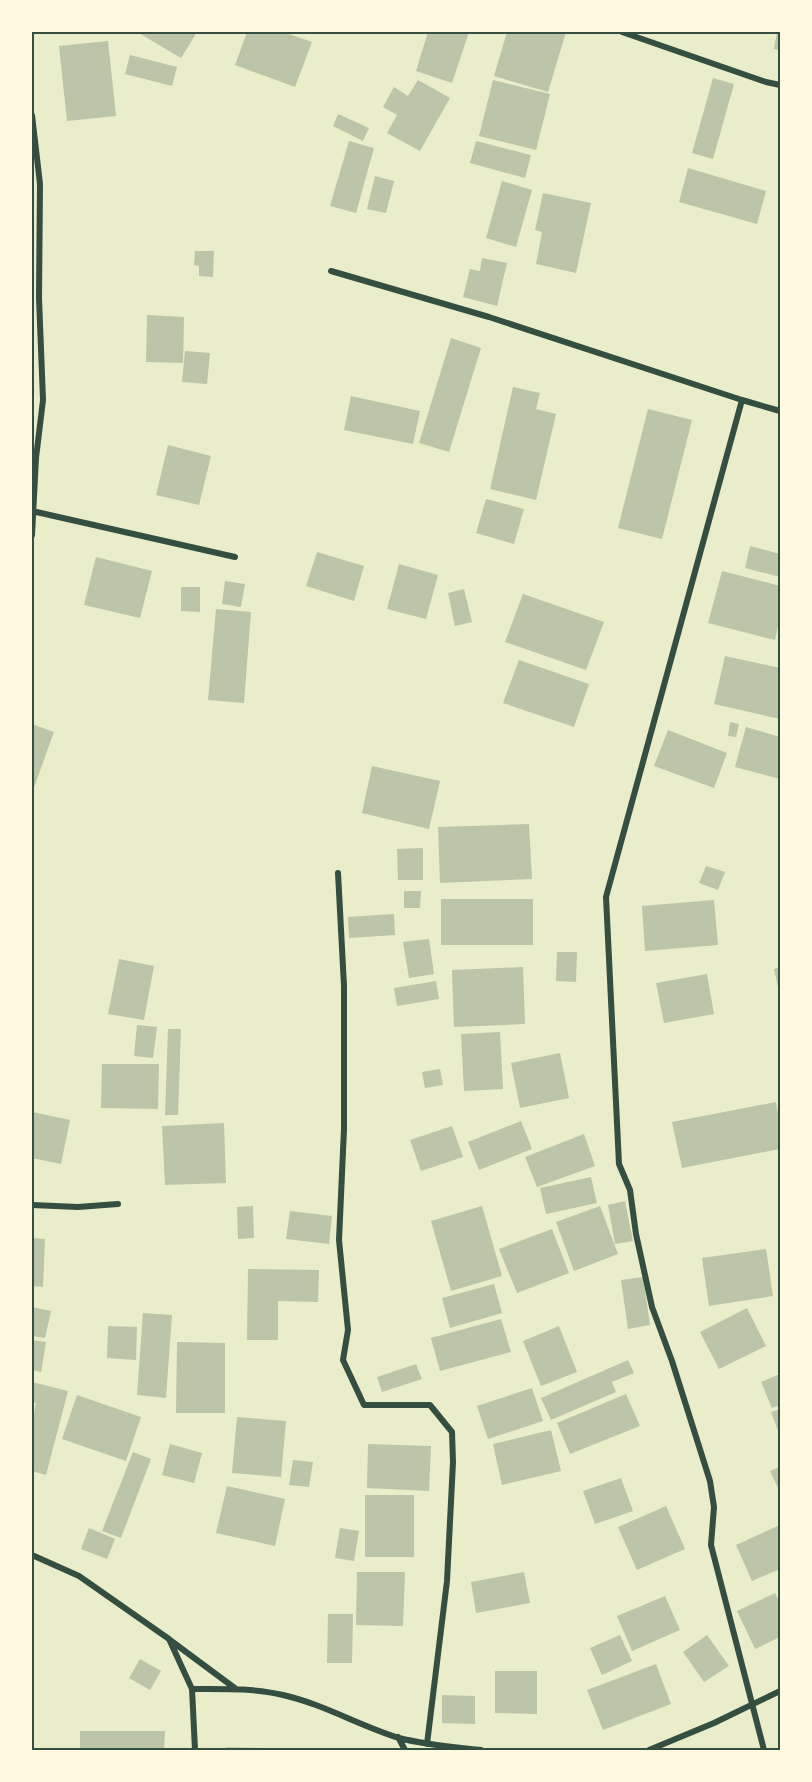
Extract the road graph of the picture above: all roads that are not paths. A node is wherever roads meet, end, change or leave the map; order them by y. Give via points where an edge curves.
1 (622, 32) edge
2 (780, 85) edge
3 (32, 115) edge
4 (332, 271) dead end
5 (742, 400) junction
6 (780, 411) edge
7 (32, 511) edge
8 (32, 535) edge
9 (235, 557) dead end
10 (338, 873) dead end
11 (118, 1204) dead end
12 (32, 1205) edge
13 (32, 1555) edge
14 (169, 1639) junction
15 (192, 1689) junction
16 (237, 1689) junction
17 (780, 1691) edge
18 (753, 1704) junction
19 (398, 1737) junction
20 (428, 1744) junction
21 (195, 1750) edge
22 (405, 1750) edge
23 (481, 1750) edge
24 (649, 1750) edge
25 (764, 1750) edge

1 - 2 street
3 - 7 street via 40,184 43,400
4 - 5 street via 489,317
5 - 6 street
5 - 18 street via 606,897 619,1164 630,1190 652,1307 710,1481 714,1507 711,1545
7 - 8 street
7 - 9 street
10 - 20 street via 344,986 339,1240 348,1330 344,1360 364,1405 430,1405 452,1432 447,1581
11 - 12 street
13 - 14 street via 79,1576
14 - 15 street
14 - 16 street
15 - 16 street
15 - 21 street
16 - 19 street via 283,1695
17 - 18 street
18 - 24 street
18 - 25 street
19 - 20 street
19 - 22 street
20 - 23 street

